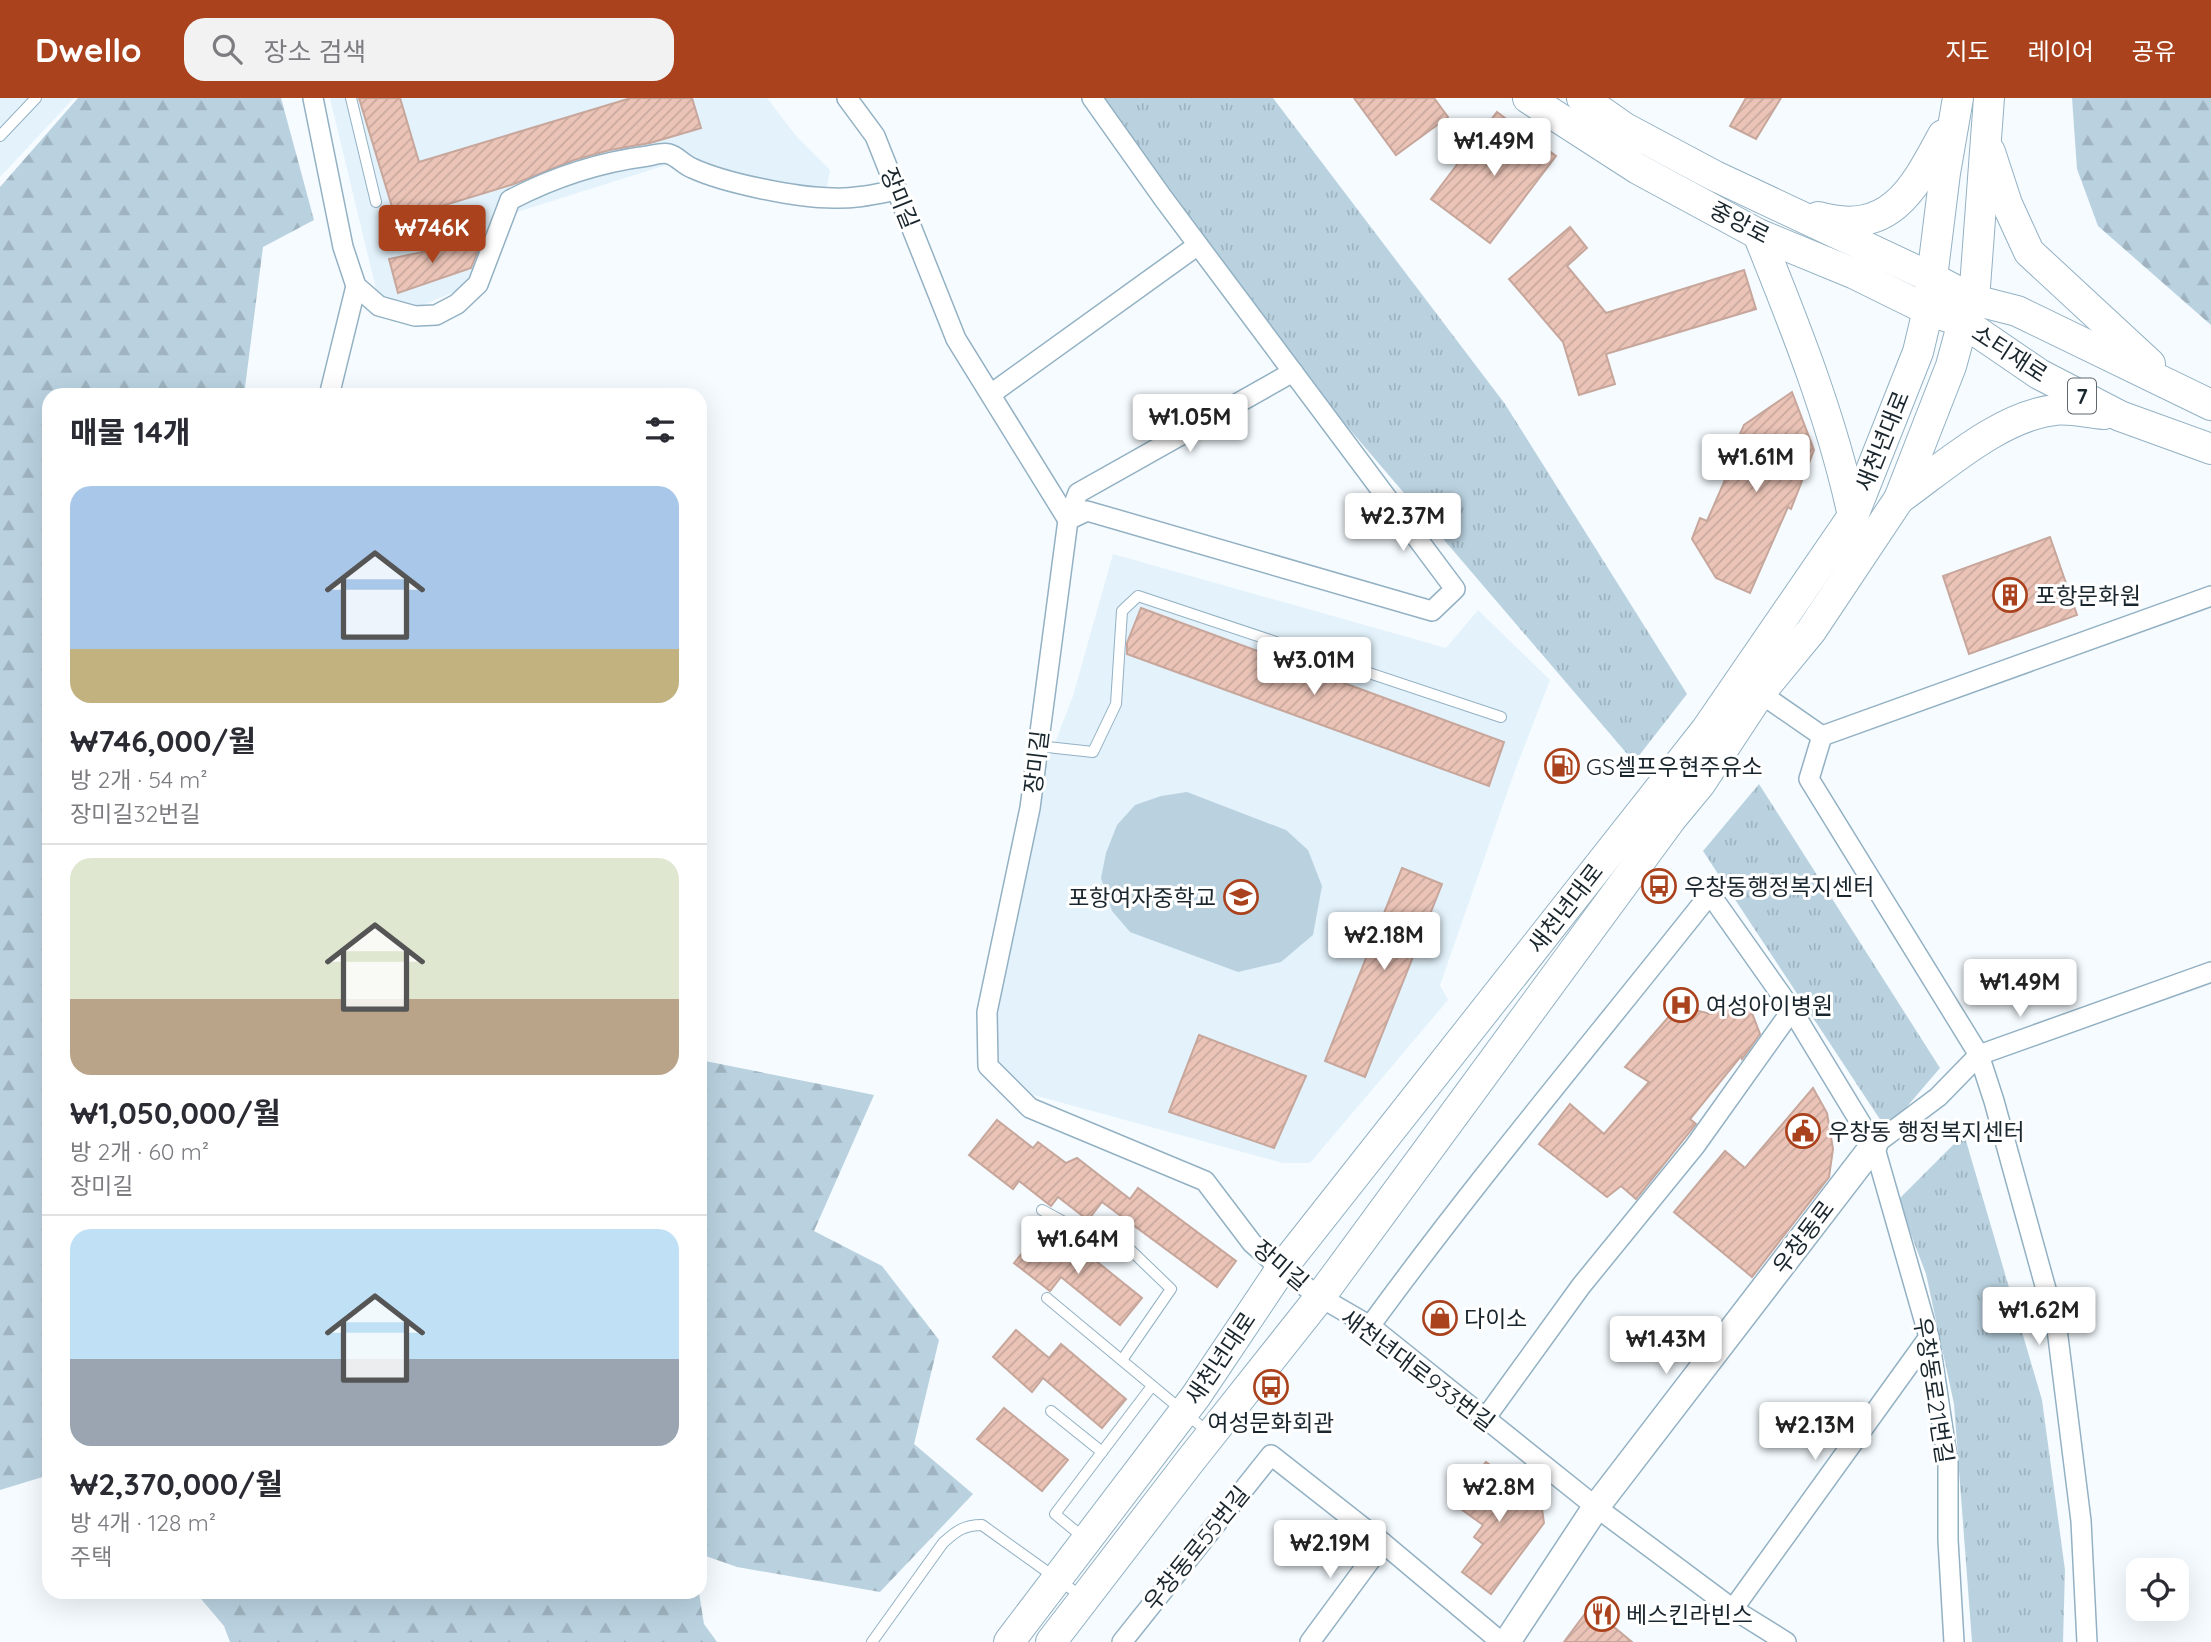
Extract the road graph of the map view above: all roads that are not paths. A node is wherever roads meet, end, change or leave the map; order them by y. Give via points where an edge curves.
1 (36, 98) edge
2 (313, 98) edge
3 (351, 98) edge
4 (847, 98) edge
5 (1092, 98) edge
6 (1528, 98) edge
7 (1582, 98) edge
8 (1989, 98) edge
9 (1956, 107) edge
10 (0, 136) edge
11 (1985, 139) junction
12 (897, 190) junction
13 (376, 202) dead end
14 (1773, 204) junction
15 (1758, 233) junction
16 (1198, 245) junction
17 (1932, 278) junction
18 (356, 286) junction
19 (1928, 310) junction
20 (1969, 311) junction
21 (1293, 372) junction
22 (331, 388) edge
23 (991, 394) junction
24 (2201, 400) edge
25 (2120, 416) junction
26 (2211, 449) edge
27 (1899, 499) junction
28 (1853, 516) junction
29 (1068, 520) junction
30 (2211, 596) edge
31 (1760, 693) junction
32 (1501, 717) dead end
33 (1822, 736) junction
34 (1038, 746) junction
35 (2211, 971) edge
36 (1792, 1010) junction
37 (1979, 1055) junction
38 (1874, 1145) junction
39 (1042, 1210) dead end
40 (1281, 1269) junction
41 (1320, 1297) junction
42 (1047, 1298) dead end
43 (1370, 1326) junction
44 (1929, 1337) junction
45 (1122, 1360) junction
46 (1152, 1386) junction
47 (1051, 1411) dead end
48 (1183, 1412) junction
49 (1484, 1420) junction
50 (1211, 1434) junction
51 (1102, 1452) junction
52 (1596, 1507) junction
53 (1087, 1541) junction
54 (1383, 1543) junction
55 (1058, 1578) junction
56 (1084, 1598) junction
57 (1733, 1609) junction
58 (872, 1642) edge
59 (1010, 1642) edge
60 (1051, 1642) edge
61 (1122, 1642) edge
62 (1310, 1642) edge
63 (1502, 1642) edge
64 (1507, 1642) edge
65 (1786, 1642) edge
66 (1954, 1642) edge
67 (2087, 1642) edge

1 - 10 lane
2 - 18 street via 343,247
3 - 13 lane
4 - 12 street, 장미길 via 875,135
5 - 16 street
6 - 15 main road, 중앙로 via 1638,169
7 - 14 main road, 중앙로 via 1625,128
8 - 11 main road, 새천년대로
9 - 14 main road via 1919,181 1883,213 1835,222
9 - 17 main road, 새천년대로
11 - 20 main road, 새천년대로
11 - 24 main road via 2029,252 2143,359
12 - 18 street via 865,197 819,197 734,181 692,168 668,153 639,157 561,177 510,200 478,284 457,304 436,315 415,316 379,306
12 - 23 street, 장미길 via 956,339
14 - 17 main road, 중앙로
15 - 19 main road, 중앙로
15 - 28 main road via 1807,358
16 - 21 street
16 - 23 street
17 - 19 main road, 새천년대로
17 - 20 main road, 중앙로
18 - 22 street
19 - 20 main road, 중앙로
19 - 28 main road, 새천년대로 via 1918,352
20 - 24 main road, 소티재로 / 7 via 2017,311
20 - 25 main road, 소티재로 / 7 via 2039,374
20 - 27 main road, 새천년대로
21 - 29 street via 1078,493
21 - 29 street via 1455,589 1432,611 1087,511
23 - 29 street, 장미길
25 - 26 main road, 소티재로 / 7
25 - 27 main road via 2056,410 2027,416 2001,427
27 - 31 main road, 새천년대로 via 1811,631
28 - 40 main road, 새천년대로 via 1706,730
29 - 34 street, 장미길
30 - 33 street
31 - 33 street
31 - 41 main road, 새천년대로 via 1700,784
32 - 34 lane via 1138,596 1122,611 1116,704 1093,752
33 - 37 street via 1809,779
34 - 40 street, 장미길 via 1030,808 987,1012 988,1066 1030,1108 1205,1181 1252,1244
35 - 37 street, 우창동로
36 - 38 street, 우창동로21번길
36 - 43 street, 우창동로21번길 via 1710,894 1449,1219
36 - 49 street via 1695,1146 1581,1286
37 - 38 street, 우창동로 via 1938,1097
37 - 67 street via 2057,1329 2081,1521
38 - 44 street, 우창동로21번길
38 - 52 main road, 우창동로
39 - 45 lane via 1075,1228 1115,1235 1171,1289
40 - 41 street, 장미길
40 - 48 main road, 새천년대로
41 - 43 street, 새천년대로933번길
41 - 50 main road, 새천년대로
42 - 45 lane
43 - 49 street, 새천년대로933번길
44 - 57 street
44 - 66 street, 우창동로21번길 via 1948,1463
45 - 46 lane
46 - 48 lane
46 - 51 lane
47 - 51 lane
48 - 50 lane
48 - 53 main road, 새천년대로
49 - 52 street, 새천년대로933번길
50 - 56 main road, 새천년대로
51 - 53 lane via 1055,1514
52 - 57 street, 새천년대로933번길
52 - 64 main road, 우창동로
53 - 55 main road, 새천년대로
54 - 61 street, 우창동로55번길 via 1271,1455
54 - 62 street
54 - 63 street
55 - 56 lane
55 - 58 lane via 982,1525 968,1525 943,1543
55 - 59 main road, 새천년대로
56 - 60 main road, 새천년대로
57 - 65 street, 새천년대로933번길

